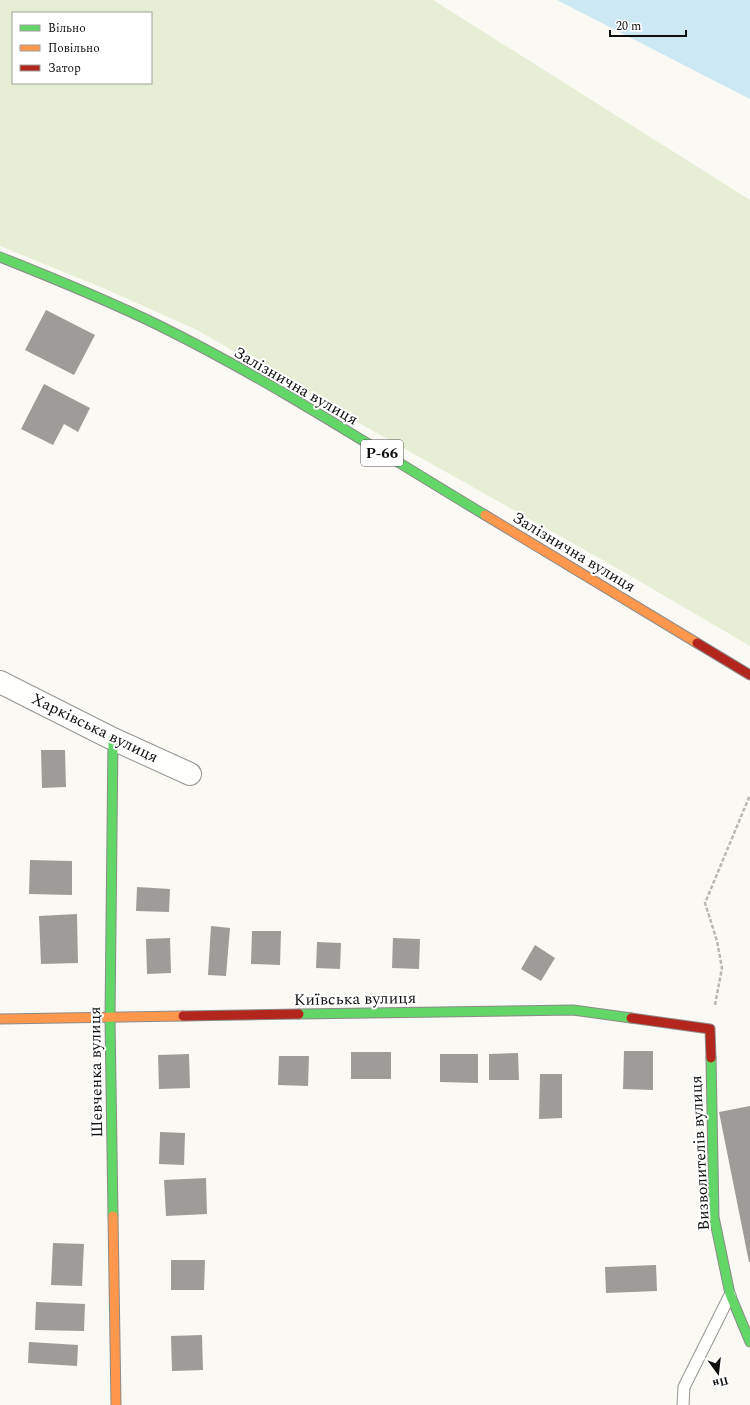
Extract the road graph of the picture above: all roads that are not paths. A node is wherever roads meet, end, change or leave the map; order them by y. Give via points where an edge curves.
1 (0, 257) edge
2 (750, 676) edge
3 (0, 682) edge
4 (113, 739) junction
5 (190, 774) dead end
6 (110, 1018) junction
7 (0, 1019) edge
8 (710, 1029) joint
9 (730, 1294) junction
10 (750, 1342) edge
11 (116, 1405) edge
12 (683, 1405) edge

1 - 2 street, Залізнична вулиця / Р-66 via 158,325 259,379
3 - 4 street, Харківська вулиця
4 - 5 street, Харківська вулиця
4 - 6 street, Шевченка вулиця
6 - 7 street, Київська вулиця
6 - 8 street, Київська вулиця via 573,1010
6 - 11 street, Шевченка вулиця
8 - 9 street, Визволителів вулиця via 714,1217
9 - 10 street, Визволителів вулиця
9 - 12 lane via 684,1387

